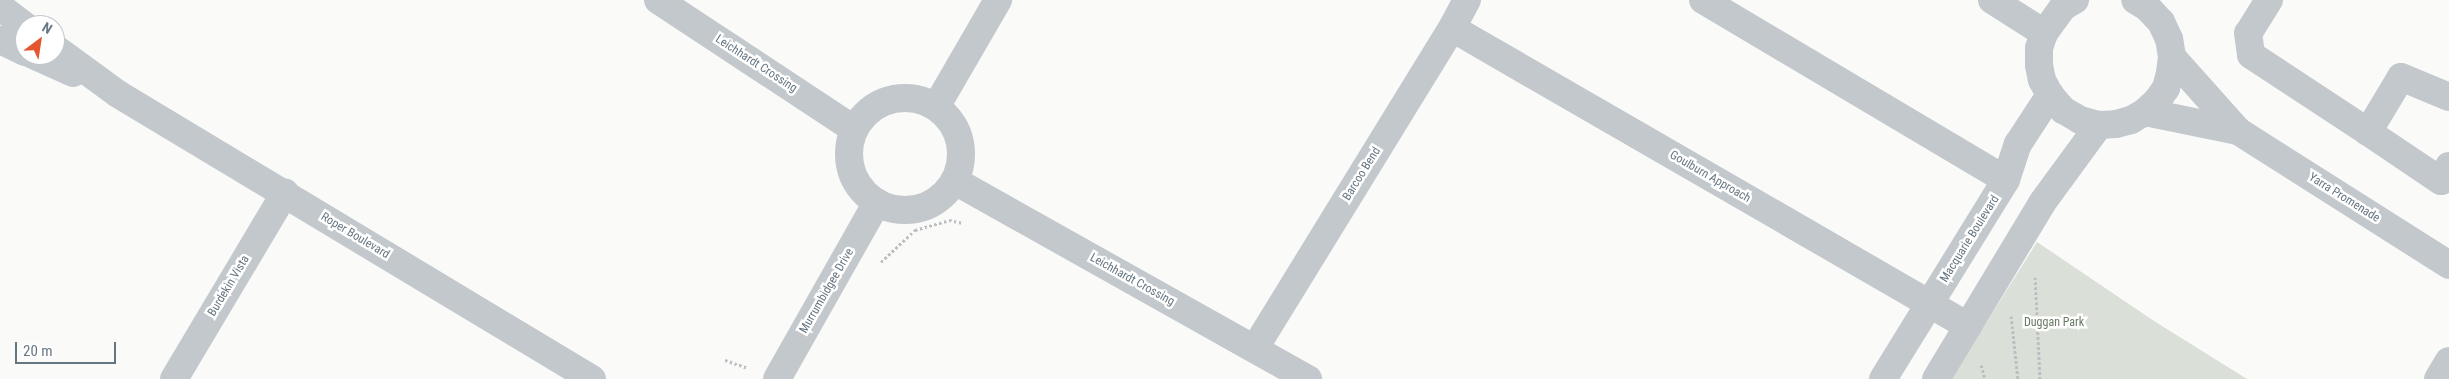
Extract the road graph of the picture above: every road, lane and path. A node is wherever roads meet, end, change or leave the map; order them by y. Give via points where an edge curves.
1 (658, 0) edge
2 (998, 0) edge
3 (1467, 0) edge
4 (1702, 0) edge
5 (1992, 0) edge
6 (2074, 0) edge
7 (2135, 0) edge
8 (2269, 0) edge
9 (0, 7) edge
10 (2165, 11) edge
11 (15, 18) edge
12 (1452, 28) junction
13 (2044, 33) junction
14 (0, 40) edge
15 (15, 47) edge
16 (65, 55) edge
17 (2172, 57) junction
18 (55, 65) edge
19 (118, 94) junction
20 (2050, 95) junction
21 (2449, 97) edge
22 (936, 107) junction
23 (2145, 112) junction
24 (2099, 125) junction
25 (854, 129) junction
26 (2238, 131) junction
27 (2368, 132) junction
28 (2449, 166) edge
29 (2006, 180) junction
30 (955, 181) junction
31 (285, 193) junction
32 (877, 202) junction
33 (968, 224) dead end
34 (2449, 265) edge
35 (875, 268) dead end
36 (2035, 268) dead end
37 (1929, 303) junction
38 (2010, 308) dead end
39 (1968, 326) junction
40 (1255, 348) junction
41 (2449, 360) edge
42 (174, 379) edge
43 (592, 379) edge
44 (776, 379) edge
45 (1308, 379) edge
46 (1883, 379) edge
47 (1936, 379) edge
48 (2018, 379) edge
49 (2040, 379) edge
50 (2438, 379) edge

1 - 25 street, Leichhardt Crossing
2 - 22 street
3 - 12 street, Barcoo Bend
4 - 29 street
5 - 13 street
6 - 13 street via 2052,19
7 - 10 street via 2148,8
8 - 27 street via 2248,33 2251,55
9 - 11 street
10 - 17 street
12 - 37 street, Goulburn Approach
12 - 40 street, Barcoo Bend
13 - 20 street via 2039,48 2039,65
14 - 15 street
16 - 19 street, Roper Boulevard
17 - 23 street via 2166,88
17 - 26 street, Yarra Promenade
18 - 19 street, Roper Boulevard
19 - 31 street, Roper Boulevard
20 - 24 street via 2063,110 2080,120
20 - 29 street, Macquarie Boulevard via 2018,144
21 - 27 street via 2401,77
22 - 25 street via 919,99 900,97 881,102 866,113
22 - 30 street via 958,132 961,166
23 - 24 street via 2123,122
23 - 26 street, Yarra Promenade
24 - 39 street via 2042,203
25 - 32 street via 849,145 849,162 854,178
26 - 34 street, Yarra Promenade
27 - 28 street via 2441,181
29 - 37 street, Macquarie Boulevard
30 - 32 street via 944,196 929,206 912,210 894,209
30 - 40 street, Leichhardt Crossing
31 - 42 street, Burdekin Vista
31 - 43 street, Roper Boulevard
32 - 44 street, Murrumbidgee Drive
33 - 35 path via 949,220 915,230
36 - 49 path
37 - 39 street, Goulburn Approach
37 - 46 street, Macquarie Boulevard
38 - 48 path
39 - 47 street
40 - 45 street, Leichhardt Crossing
41 - 50 street

